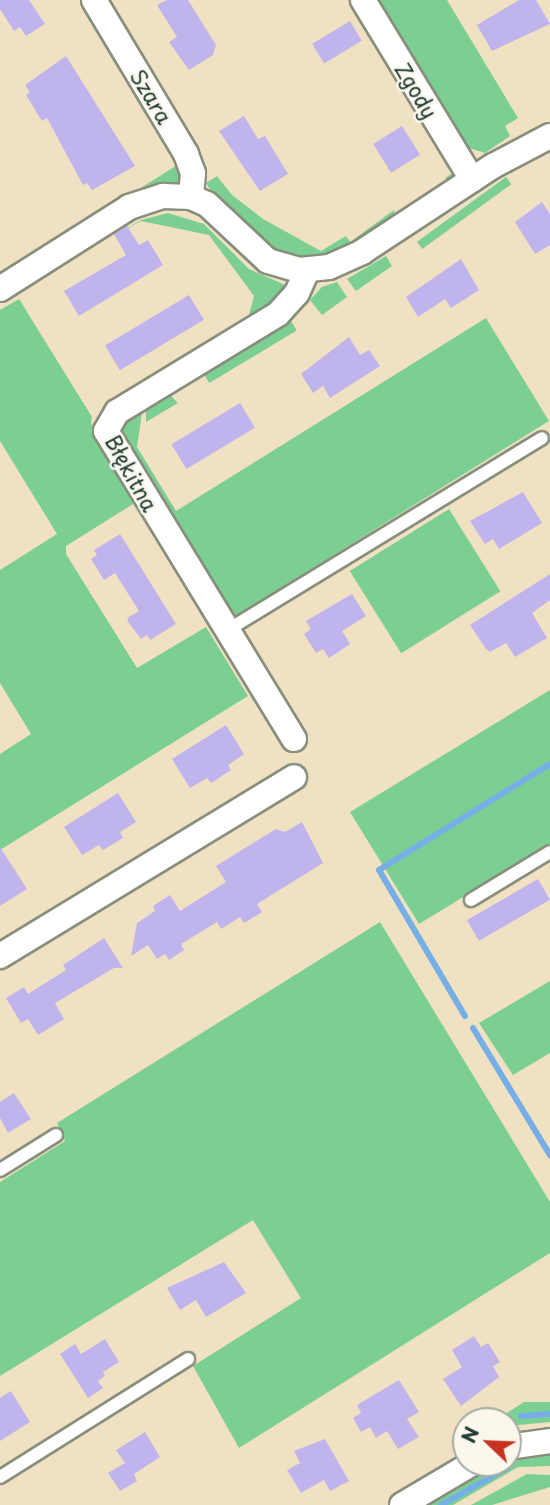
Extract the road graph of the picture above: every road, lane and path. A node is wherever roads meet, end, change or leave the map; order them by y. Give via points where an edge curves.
1 (94, 0) edge
2 (363, 0) edge
3 (550, 136) edge
4 (472, 179) junction
5 (191, 197) junction
6 (307, 271) junction
7 (0, 289) edge
8 (542, 438) dead end
9 (226, 631) junction
10 (294, 739) dead end
11 (293, 777) dead end
12 (550, 852) edge
13 (471, 900) dead end
14 (0, 956) edge
15 (57, 1135) dead end
16 (0, 1171) edge
17 (188, 1359) dead end
18 (550, 1441) edge
19 (522, 1445) edge
20 (452, 1475) edge
21 (0, 1477) edge
22 (402, 1505) edge

1 - 5 street, Szara via 186,154 193,173
2 - 4 street, Zgody
3 - 4 street
4 - 6 street via 362,252
5 - 6 street via 219,212 262,257
5 - 7 street via 141,201
6 - 9 street, Błękitna via 297,293 278,314 117,412 106,431
8 - 9 lane
9 - 10 street, Błękitna
11 - 14 street
12 - 13 lane
15 - 16 lane
17 - 21 lane
18 - 19 street
20 - 22 street

